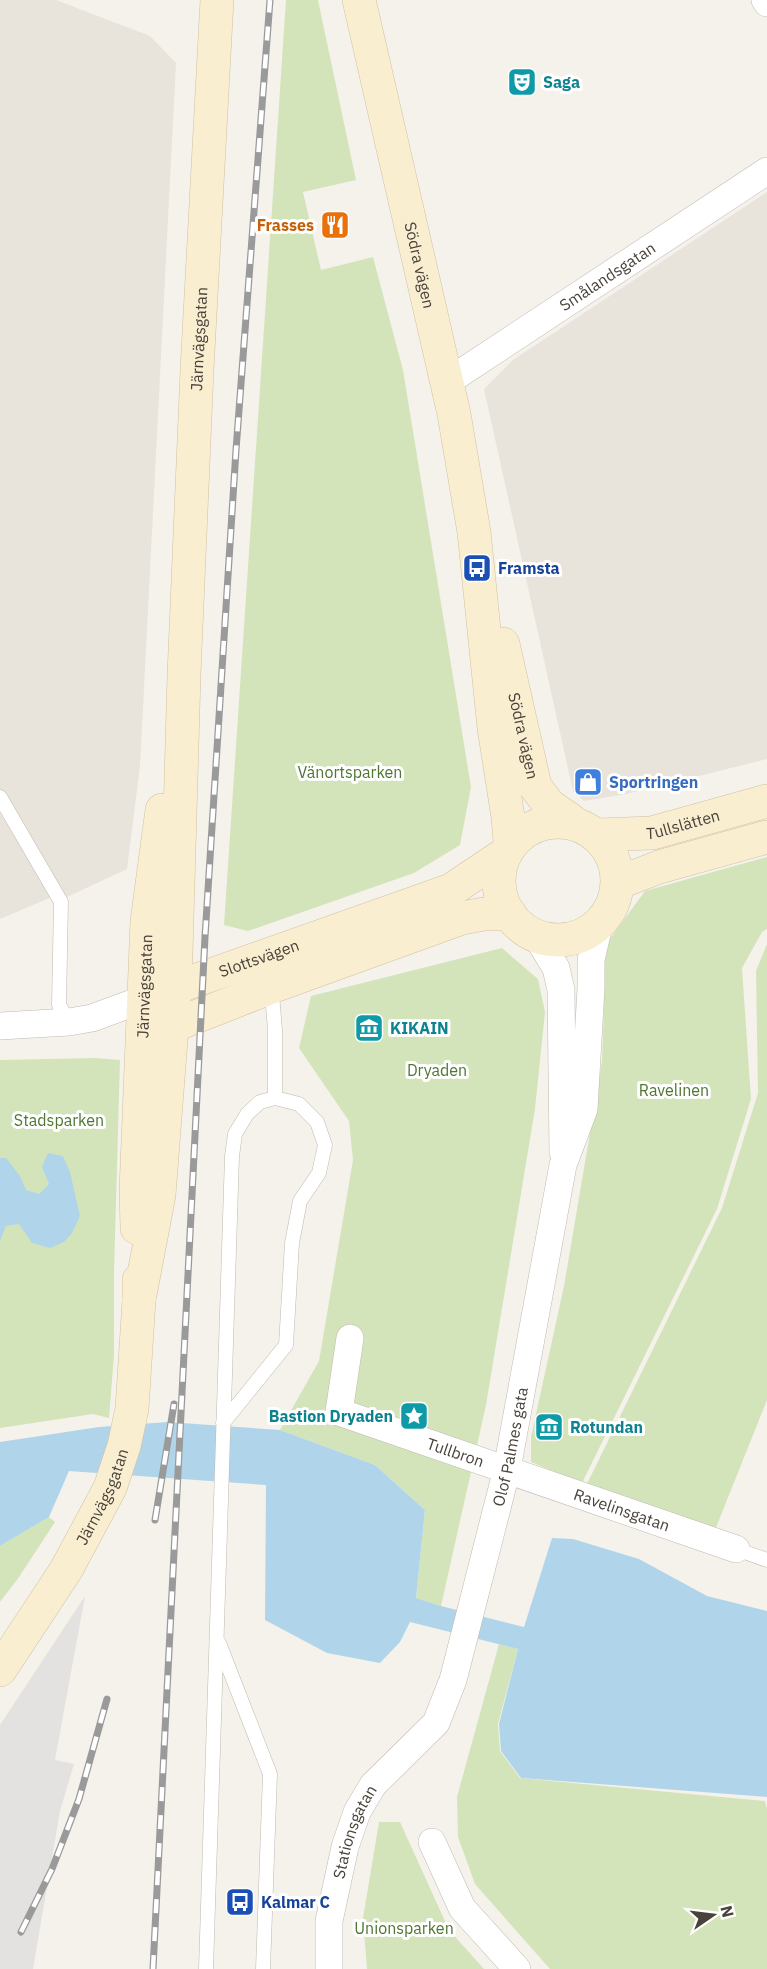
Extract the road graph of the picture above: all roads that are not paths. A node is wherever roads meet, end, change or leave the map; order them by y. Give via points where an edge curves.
1 (210, 0) edge
2 (217, 0) edge
3 (358, 0) edge
4 (767, 171) edge
5 (447, 382) junction
6 (474, 532) junction
7 (184, 675) junction
8 (0, 797) edge
9 (767, 801) edge
10 (584, 828) junction
11 (767, 837) edge
12 (507, 848) junction
13 (618, 883) junction
14 (510, 914) junction
15 (600, 925) junction
16 (537, 938) junction
17 (305, 942) junction
18 (276, 976) junction
19 (175, 988) junction
20 (144, 999) junction
21 (69, 1022) junction
22 (0, 1026) edge
23 (157, 1032) junction
24 (275, 1098) junction
25 (563, 1165) junction
26 (350, 1338) dead end
27 (223, 1423) junction
28 (507, 1469) junction
29 (736, 1549) joint
30 (767, 1560) edge
31 (216, 1635) junction
32 (0, 1670) edge
33 (436, 1723) joint
34 (432, 1842) dead end
35 (206, 1969) edge
36 (263, 1969) edge
37 (329, 1969) edge
38 (517, 1969) edge

1 - 2 street
2 - 7 street, Järnvägsgatan
3 - 5 street, Södra vägen
4 - 5 street, Smålandsgatan
5 - 6 street, Södra vägen
6 - 10 street, Södra vägen via 535,786 549,806
6 - 12 street, Södra vägen via 508,817
7 - 19 street, Järnvägsgatan
7 - 20 street, Järnvägsgatan via 147,921
8 - 21 lane via 61,902 59,1005
9 - 10 street, Tullslätten via 652,833
10 - 12 street via 548,822 525,831
10 - 13 street via 613,857
11 - 13 street via 659,867
12 - 14 street via 498,884
12 - 17 street, Slottsvägen via 451,890
13 - 15 street via 612,907
14 - 16 street
14 - 18 street, Slottsvägen via 462,918
15 - 16 street via 576,938
15 - 25 street, Olof Palmes gata via 591,960 584,1109
16 - 25 street, Olof Palmes gata via 556,968 561,990
17 - 18 lane
17 - 19 street, Slottsvägen
18 - 23 street, Slottsvägen
18 - 24 lane via 272,994
19 - 20 street, Slottsvägen
19 - 23 street, Järnvägsgatan
20 - 21 street, Slottsvägen
20 - 23 street, Järnvägsgatan
21 - 22 street, Slottsvägen
23 - 32 street, Järnvägsgatan via 159,1195 139,1300 132,1409 124,1446 110,1488 66,1570
24 - 27 lane via 260,1102 247,1114 234,1145
24 - 27 lane via 299,1104 317,1122 325,1145 319,1173 300,1201 292,1243 286,1345
25 - 28 street, Olof Palmes gata
26 - 28 street, Tullbron via 339,1412
27 - 31 lane
28 - 29 street, Ravelinsgatan
28 - 33 street, Olof Palmes gata via 453,1680
29 - 30 lane
31 - 35 lane
31 - 36 lane via 270,1774
33 - 37 street, Stationsgatan via 373,1785 357,1812 329,1921
34 - 38 street via 462,1908

